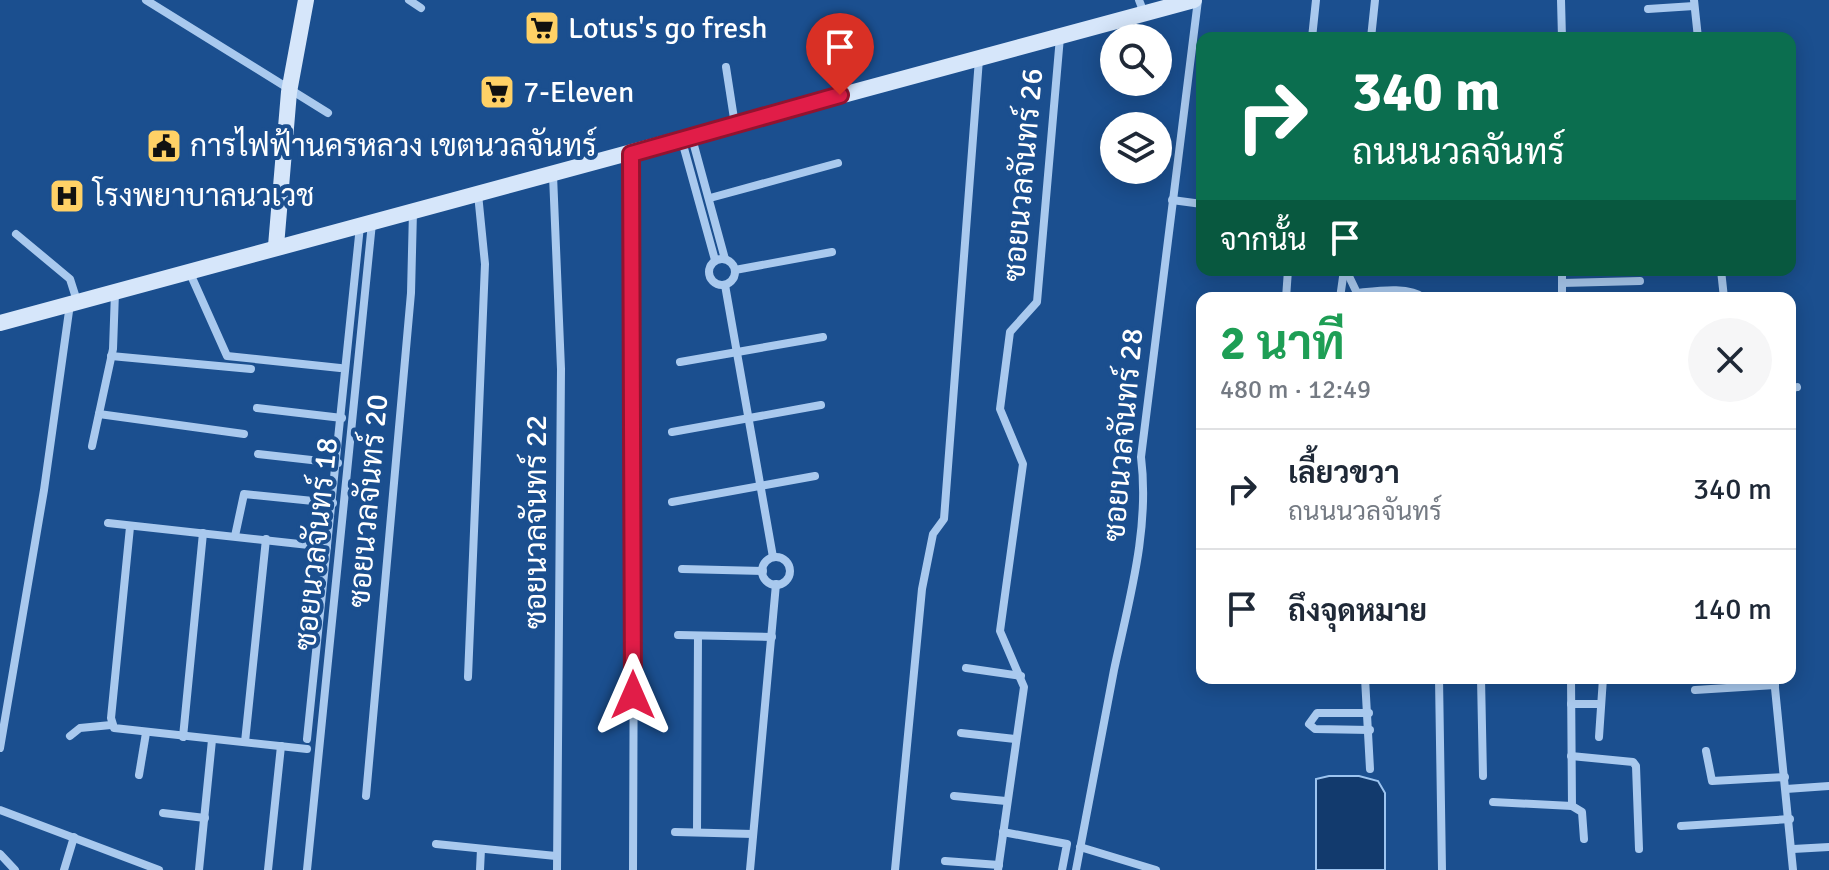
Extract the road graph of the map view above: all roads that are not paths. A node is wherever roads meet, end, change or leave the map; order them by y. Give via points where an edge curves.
1 (146, 0) edge
2 (306, 0) edge
3 (409, 0) edge
4 (1196, 0) edge
5 (1316, 0) edge
6 (1375, 0) edge
7 (1561, 0) edge
8 (1694, 3) edge
9 (1141, 7) edge
10 (421, 8) dead end
11 (1648, 9) dead end
12 (1313, 32) edge
13 (1372, 32) edge
14 (1562, 32) edge
15 (1697, 32) edge
16 (1060, 36) junction
17 (979, 59) junction
18 (726, 67) dead end
19 (289, 92) junction
20 (328, 113) dead end
21 (735, 126) junction
22 (687, 139) junction
23 (631, 154) junction
24 (838, 163) dead end
25 (553, 175) junction
26 (478, 194) junction
27 (710, 198) junction
28 (1172, 200) junction
29 (1196, 203) edge
30 (413, 211) junction
31 (366, 224) junction
32 (16, 234) dead end
33 (276, 246) junction
34 (832, 252) dead end
35 (720, 260) junction
36 (189, 270) junction
37 (735, 270) junction
38 (1562, 276) edge
39 (1640, 281) dead end
40 (1562, 283) junction
41 (725, 285) junction
42 (114, 291) junction
43 (1379, 292) edge
44 (1402, 292) edge
45 (1562, 292) edge
46 (73, 302) junction
47 (0, 323) edge
48 (823, 337) dead end
49 (737, 351) junction
50 (111, 356) junction
51 (680, 362) dead end
52 (340, 368) dead end
53 (251, 369) dead end
54 (821, 405) dead end
55 (257, 408) dead end
56 (99, 414) junction
57 (342, 418) junction
58 (751, 419) junction
59 (672, 432) dead end
60 (244, 434) dead end
61 (92, 446) dead end
62 (258, 454) dead end
63 (338, 463) junction
64 (815, 476) dead end
65 (761, 487) junction
66 (672, 502) dead end
67 (333, 503) junction
68 (108, 523) dead end
69 (130, 527) junction
70 (203, 533) junction
71 (235, 536) junction
72 (266, 539) junction
73 (327, 547) junction
74 (773, 557) junction
75 (682, 569) dead end
76 (763, 571) junction
77 (776, 584) junction
78 (319, 621) junction
79 (332, 622) junction
80 (678, 635) dead end
81 (698, 636) junction
82 (772, 637) junction
83 (966, 668) dead end
84 (1021, 676) junction
85 (468, 677) dead end
86 (1366, 684) edge
87 (1439, 684) edge
88 (1481, 684) edge
89 (1571, 684) edge
90 (1603, 684) edge
91 (1748, 684) edge
92 (1775, 684) edge
93 (1695, 690) dead end
94 (1571, 704) junction
95 (1601, 704) junction
96 (1369, 713) junction
97 (111, 725) junction
98 (1370, 730) junction
99 (146, 733) junction
100 (961, 733) dead end
101 (70, 736) dead end
102 (183, 737) junction
103 (1599, 737) dead end
104 (1015, 739) junction
105 (212, 740) junction
106 (245, 742) junction
107 (281, 746) junction
108 (0, 748) edge
109 (1706, 751) dead end
110 (1571, 756) junction
111 (1370, 769) dead end
112 (139, 775) dead end
113 (1483, 776) dead end
114 (1785, 777) junction
115 (1829, 786) edge
116 (1786, 789) junction
117 (366, 796) dead end
118 (954, 796) dead end
119 (1006, 801) junction
120 (1493, 802) dead end
121 (1572, 806) junction
122 (0, 810) edge
123 (163, 813) dead end
124 (205, 818) junction
125 (1790, 819) junction
126 (1681, 826) dead end
127 (675, 832) dead end
128 (697, 832) junction
129 (1003, 832) junction
130 (753, 834) junction
131 (74, 837) junction
132 (1584, 839) dead end
133 (436, 844) dead end
134 (1080, 847) junction
135 (1829, 847) edge
136 (481, 849) junction
137 (1639, 849) dead end
138 (1793, 849) junction
139 (0, 854) edge
140 (556, 856) junction
141 (945, 861) dead end
142 (999, 868) edge
143 (15, 870) edge
144 (64, 870) edge
145 (159, 870) edge
146 (199, 870) edge
147 (268, 870) edge
148 (307, 870) edge
149 (480, 870) edge
150 (557, 870) edge
151 (633, 870) edge
152 (750, 870) edge
153 (895, 870) edge
154 (1062, 870) edge
155 (1076, 870) edge
156 (1156, 870) edge
157 (1442, 870) edge
158 (1793, 870) edge

1 - 19 street
2 - 19 main road
3 - 10 street
4 - 9 main road
4 - 28 street, ซอยนวลจันทร์ 28
5 - 12 street
6 - 13 street
7 - 14 street
8 - 11 street
8 - 15 street
9 - 16 main road
16 - 17 main road
16 - 84 street, ซอยนวลจันทร์ 26 via 1037,302 1010,332 1000,409 1023,464 1000,631
17 - 21 main road
17 - 153 street via 944,519 933,534 922,589
18 - 21 street
19 - 20 street
19 - 33 main road
21 - 22 main road
22 - 23 main road
22 - 27 street
22 - 35 street
23 - 25 main road
23 - 151 street
24 - 27 street
25 - 26 main road
25 - 140 street, ซอยนวลจันทร์ 22 via 561,369
26 - 30 main road
26 - 85 street via 485,280
27 - 35 street
28 - 29 street
28 - 134 street, ซอยนวลจันทร์ 28 via 1141,457 1141,531
30 - 31 main road
30 - 117 street, ซอยนวลจันทร์ 20 via 411,293
31 - 33 main road
31 - 57 street
31 - 79 street, ซอยนวลจันทร์ 18
32 - 46 street via 70,279
33 - 36 main road
34 - 37 street
35 - 37 street
35 - 41 street via 710,276
36 - 42 main road
36 - 52 street via 227,356
37 - 41 street via 734,279
38 - 40 street
39 - 40 street
40 - 45 street
41 - 49 street
42 - 46 main road
42 - 50 street
43 - 44 street
46 - 47 main road
46 - 108 street
48 - 49 street
49 - 51 street
49 - 58 street
50 - 53 street
50 - 56 street
54 - 58 street
55 - 57 street
56 - 60 street
56 - 61 street
57 - 63 street
58 - 59 street
58 - 65 street
62 - 63 street
63 - 67 street
64 - 65 street
65 - 66 street
65 - 74 street
67 - 71 street via 244,494
67 - 73 street
68 - 69 street
69 - 70 street
69 - 97 street
70 - 71 street
70 - 102 street
71 - 72 street
72 - 73 street
72 - 106 street
73 - 78 street
74 - 76 street
74 - 77 street via 786,560 790,569 788,578
75 - 76 street
76 - 77 street via 766,580
77 - 82 street
78 - 79 street
78 - 107 street via 307,744
79 - 148 street, ซอยนวลจันทร์ 18
80 - 81 street
81 - 82 street
81 - 128 street
82 - 130 street
83 - 84 street
84 - 104 street, ซอยนวลจันทร์ 26 via 1024,687
86 - 96 street
87 - 157 street
88 - 113 street
89 - 94 street
90 - 95 street
91 - 93 street
92 - 114 street
94 - 95 street
94 - 110 street
95 - 103 street
96 - 98 street
96 - 98 street via 1317,713 1309,724 1315,729
97 - 99 street via 119,731
97 - 101 street via 80,728
98 - 111 street
99 - 102 street
99 - 112 street
100 - 104 street
102 - 105 street
104 - 119 street, ซอยนวลจันทร์ 26
105 - 106 street
105 - 124 street
106 - 107 street
107 - 147 street
109 - 114 street via 1712,781
110 - 121 street
110 - 137 street via 1636,766
114 - 116 street
115 - 116 street
116 - 125 street
118 - 119 street
119 - 129 street, ซอยนวลจันทร์ 26
120 - 121 street
121 - 132 street via 1582,812
122 - 131 street
123 - 124 street
124 - 146 street
125 - 126 street
125 - 138 street
127 - 128 street
128 - 130 street
129 - 142 street, ซอยนวลจันทร์ 26
129 - 154 street via 1067,844
130 - 152 street
131 - 144 street
131 - 145 street
133 - 136 street
134 - 155 street, ซอยนวลจันทร์ 28
134 - 156 street
135 - 138 street
136 - 140 street
136 - 149 street
138 - 158 street
139 - 143 street
140 - 150 street, ซอยนวลจันทร์ 22
141 - 142 street

